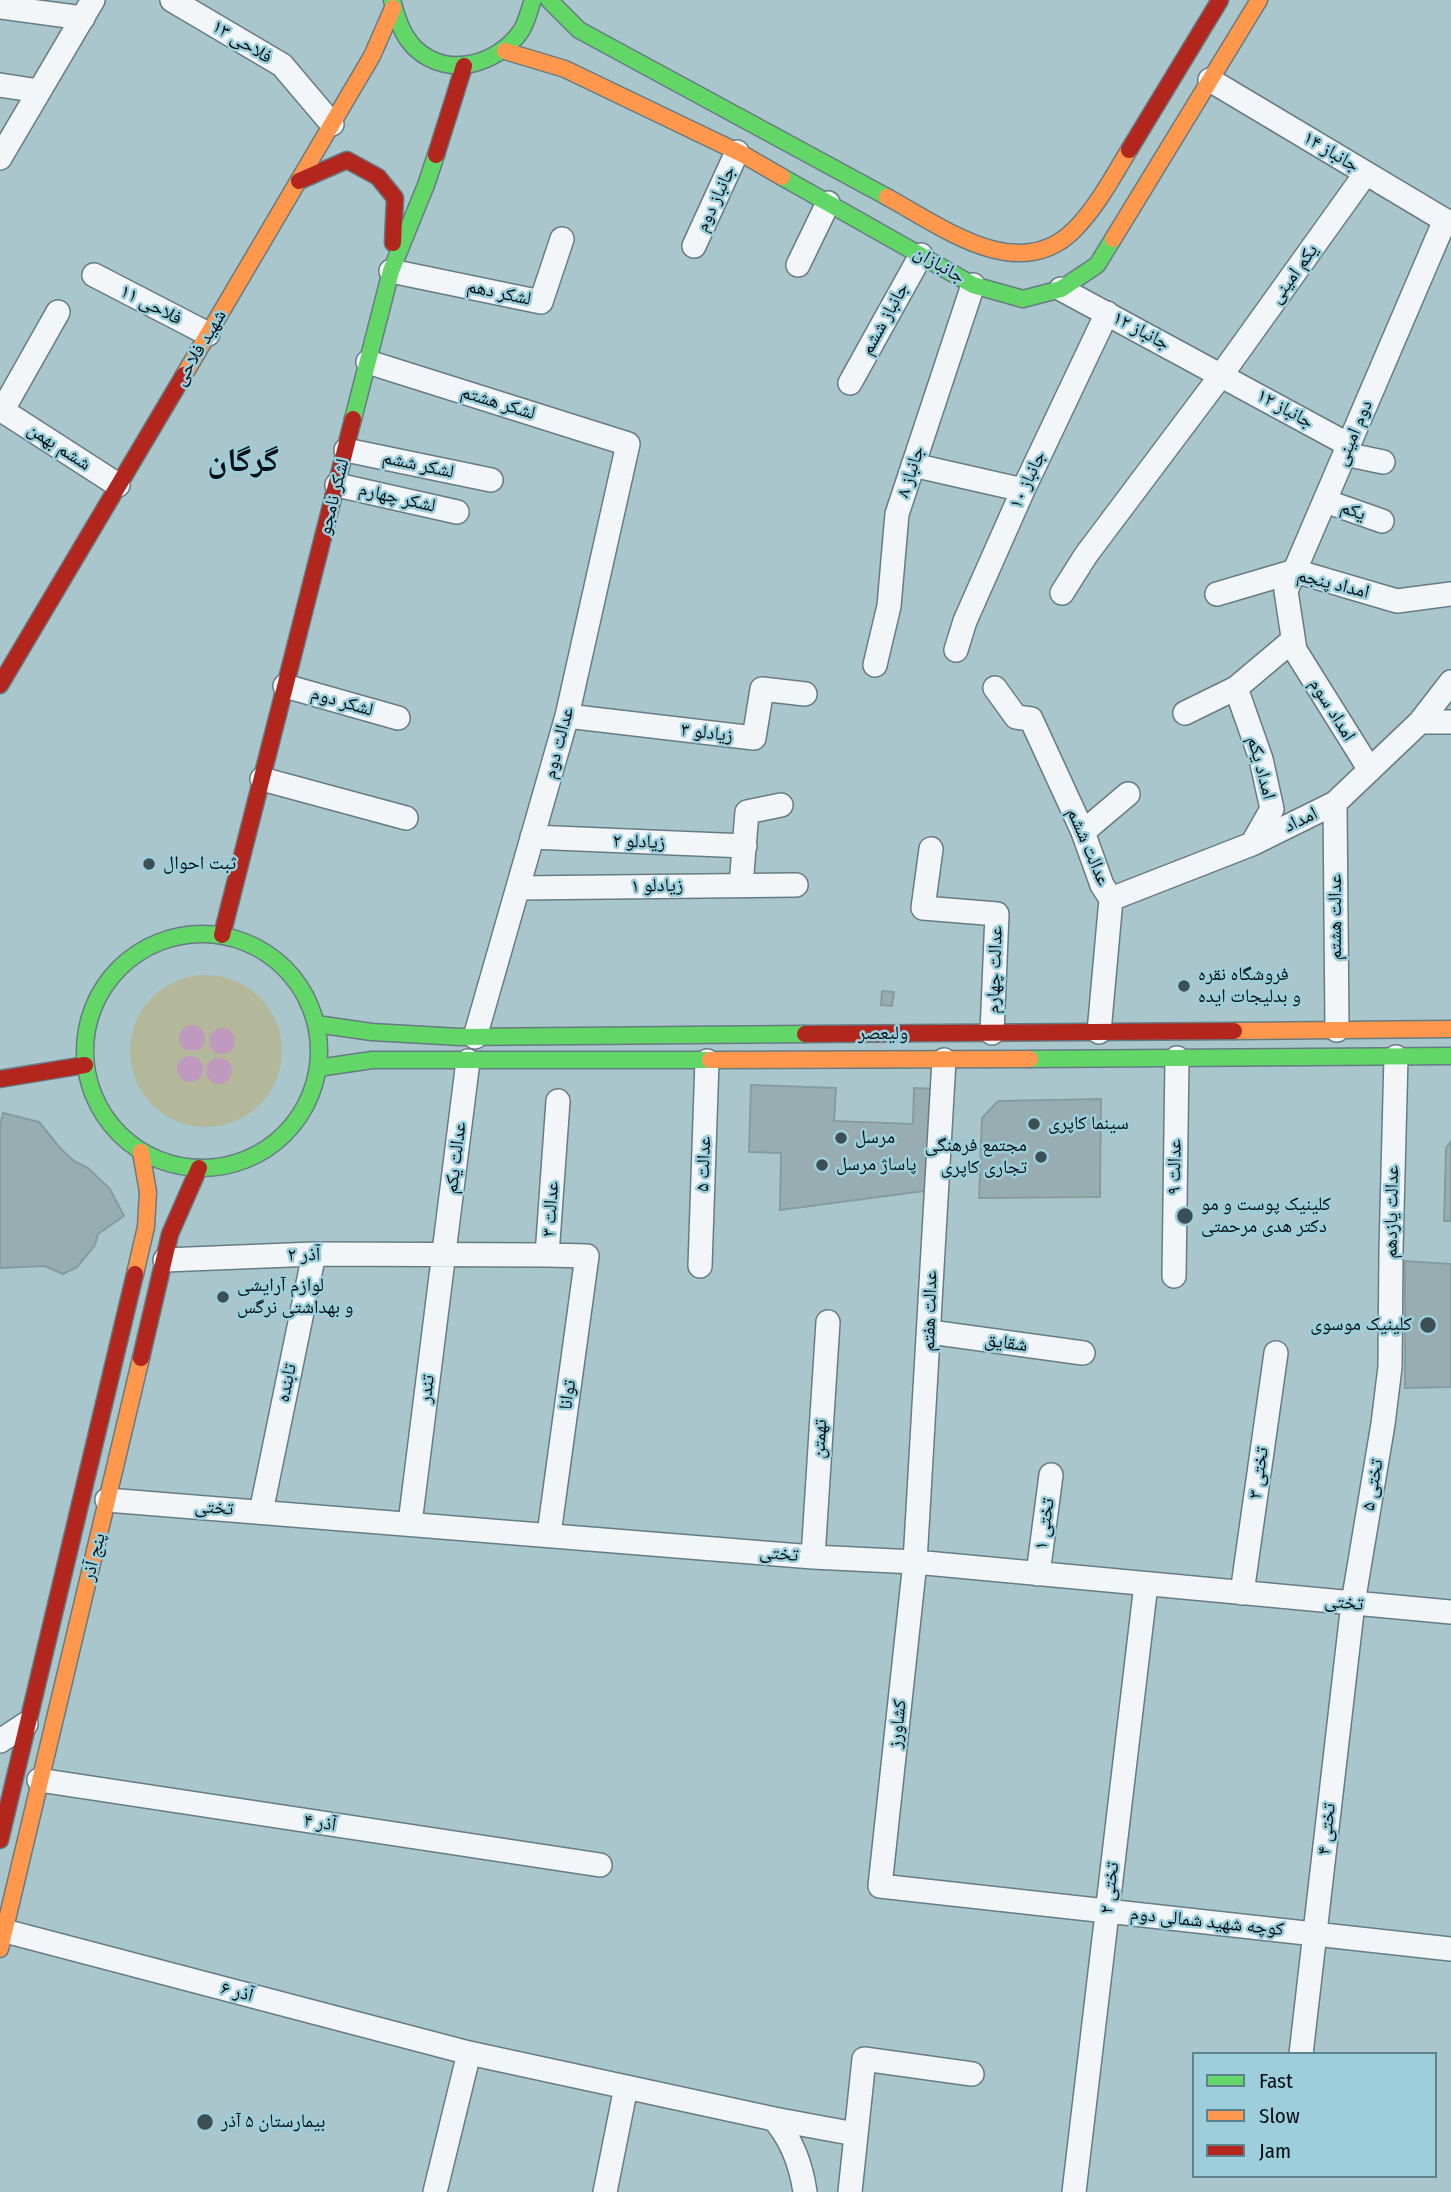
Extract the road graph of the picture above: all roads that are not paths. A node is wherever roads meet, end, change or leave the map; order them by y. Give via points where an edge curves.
1 (172, 0) edge
2 (533, 0) edge
3 (549, 0) edge
4 (1220, 0) edge
5 (1259, 0) edge
6 (393, 4) edge
7 (0, 7) edge
8 (88, 9) edge
9 (505, 51) junction
10 (464, 66) junction
11 (1210, 80) junction
12 (0, 85) edge
13 (652, 90) junction
14 (39, 92) junction
15 (332, 124) junction
16 (737, 152) junction
17 (0, 158) edge
18 (1366, 173) junction
19 (299, 181) junction
20 (828, 203) junction
21 (1448, 222) edge
22 (562, 239) dead end
23 (694, 246) dead end
24 (921, 256) junction
25 (798, 265) dead end
26 (391, 271) junction
27 (94, 275) dead end
28 (973, 285) junction
29 (1061, 289) junction
30 (58, 312) dead end
31 (1107, 313) junction
32 (208, 334) junction
33 (368, 362) junction
34 (1222, 374) junction
35 (850, 383) dead end
36 (1, 410) edge
37 (628, 444) joint
38 (1347, 449) junction
39 (346, 450) junction
40 (1383, 461) dead end
41 (913, 465) junction
42 (491, 480) dead end
43 (118, 485) junction
44 (337, 485) junction
45 (1023, 490) junction
46 (1325, 501) junction
47 (457, 512) dead end
48 (1382, 521) dead end
49 (1295, 571) junction
50 (1062, 593) dead end
51 (1217, 594) dead end
52 (1451, 594) edge
53 (1294, 645) junction
54 (956, 650) dead end
55 (875, 665) dead end
56 (1451, 682) edge
57 (0, 685) edge
58 (285, 686) junction
59 (995, 688) dead end
60 (1236, 688) junction
61 (805, 694) dead end
62 (1185, 713) dead end
63 (567, 716) junction
64 (398, 718) dead end
65 (1420, 722) junction
66 (1451, 722) edge
67 (1370, 770) junction
68 (262, 779) junction
69 (1128, 794) dead end
70 (1335, 803) junction
71 (781, 805) dead end
72 (405, 818) dead end
73 (1083, 832) junction
74 (532, 838) junction
75 (1252, 844) junction
76 (745, 846) junction
77 (931, 849) dead end
78 (741, 885) junction
79 (796, 885) dead end
80 (518, 888) junction
81 (1111, 899) junction
82 (181, 919) dead end
83 (222, 934) junction
84 (316, 1024) junction
85 (1337, 1030) junction
86 (1451, 1030) edge
87 (1099, 1032) junction
88 (992, 1033) junction
89 (475, 1037) junction
90 (1451, 1056) edge
91 (1396, 1057) junction
92 (1177, 1058) junction
93 (944, 1060) junction
94 (468, 1061) junction
95 (707, 1061) junction
96 (79, 1065) junction
97 (318, 1068) junction
98 (0, 1079) edge
99 (558, 1101) dead end
100 (141, 1152) junction
101 (199, 1168) junction
102 (314, 1254) junction
103 (444, 1255) junction
104 (547, 1255) junction
105 (164, 1260) junction
106 (700, 1266) dead end
107 (1174, 1276) dead end
108 (828, 1322) dead end
109 (930, 1332) junction
110 (1083, 1353) dead end
111 (1276, 1353) dead end
112 (1390, 1367) joint
113 (1051, 1475) dead end
114 (107, 1500) junction
115 (261, 1511) junction
116 (411, 1523) junction
117 (549, 1534) junction
118 (813, 1557) junction
119 (915, 1562) junction
120 (1038, 1574) junction
121 (1146, 1584) junction
122 (1242, 1593) junction
123 (1353, 1603) junction
124 (1451, 1612) edge
125 (26, 1724) junction
126 (0, 1741) edge
127 (39, 1780) junction
128 (3, 1810) edge
129 (0, 1840) edge
130 (600, 1865) dead end
131 (880, 1886) joint
132 (1107, 1911) junction
133 (1315, 1934) junction
134 (2, 1940) edge
135 (1451, 1949) edge
136 (1301, 2052) edge
137 (469, 2053) junction
138 (972, 2074) dead end
139 (626, 2087) junction
140 (774, 2119) junction
141 (855, 2134) junction
142 (436, 2192) edge
143 (606, 2192) edge
144 (806, 2192) edge
145 (850, 2192) edge
146 (1074, 2192) edge

1 - 15 street, ۱۳ فلاحی via 282,65
2 - 9 main road via 524,29
3 - 13 main road, جانبازان
4 - 13 main road, جانبازان via 1106,188 1073,231 1048,248 1024,255 978,246
5 - 11 main road, جانبازان
6 - 10 main road via 403,32 415,47 433,59
6 - 15 main road, شهید فلاحی via 372,56
7 - 8 street
8 - 14 street
9 - 10 main road
9 - 13 main road, جانبازان
10 - 26 main road, لشکر نامجو via 426,185
11 - 18 street, جانباز ۱۴
11 - 29 main road, جانبازان via 1097,265
12 - 14 street
13 - 16 main road, جانبازان
14 - 17 street
15 - 19 main road, شهید فلاحی
16 - 20 main road, جانبازان
16 - 23 street, جانباز دوم
18 - 21 street, جانباز ۱۴
18 - 34 street, یکم امینی
19 - 26 main road via 347,160 378,177 396,198
19 - 32 main road, شهید فلاحی
20 - 24 main road, جانبازان
20 - 25 street
21 - 38 street, دوم امینی
22 - 26 street, لشکر دهم via 541,302
24 - 28 main road, جانبازان
24 - 35 street, جانباز ششم
26 - 33 main road, لشکر نامجو
27 - 32 street, ۱۱ فلاحی
28 - 29 main road, جانبازان via 1023,299
28 - 41 street, جانباز ۸
29 - 31 street, ۱۲ جانباز
30 - 36 street
31 - 34 street, ۱۲ جانباز
31 - 45 street, ۱۰ جانباز
32 - 43 main road, شهید فلاحی
33 - 37 street, لشکر هشتم
33 - 39 main road, لشکر نامجو
34 - 38 street, جانباز ۱۲
34 - 50 street, یکم امینی
36 - 43 street, ششم بهمن
37 - 63 street, عدالت دوم
38 - 40 street, جانباز ۱۲
38 - 46 street, دوم امینی
39 - 42 street, لشکر ششم
39 - 44 main road, لشکر نامجو
41 - 45 street
41 - 55 street, جانباز ۸ via 897,514 889,606
43 - 57 main road, شهید فلاحی
44 - 47 street, لشکر چهارم
44 - 58 main road, لشکر نامجو
45 - 54 street, ۱۰ جانباز
46 - 48 street, یکم
46 - 49 street, دوم امینی
49 - 51 street, امداد پنجم
49 - 52 street, امداد پنجم via 1397,601
49 - 53 street, دوم امینی via 1286,591
53 - 60 street
53 - 67 street, امداد سوم
56 - 65 street, امداد
58 - 64 street, لشکر دوم
58 - 68 main road, لشکر نامجو
59 - 73 street, عدالت ششم via 1016,717 1031,719
60 - 62 street
60 - 75 street, امداد یکم via 1261,759 1272,809
61 - 63 street, زیادلو ۳ via 762,689 754,738
63 - 74 street, عدالت دوم
65 - 66 street
65 - 67 street, امداد
67 - 70 street, امداد
68 - 72 street
68 - 83 main road, لشکر نامجو via 219,914
69 - 73 street
70 - 75 street, امداد
70 - 85 street, عدالت هشتم
71 - 76 street via 747,812
73 - 81 street, عدالت ششم via 1101,885
74 - 76 street, زیادلو ۲
74 - 80 street, عدالت دوم
75 - 81 street, امداد
76 - 78 street
77 - 88 street, عدالت چهارم via 923,908 997,914
78 - 79 street, زیادلو ۱
78 - 80 street, زیادلو ۱
80 - 89 street, عدالت دوم
81 - 87 street, عدالت ششم
82 - 96 main road via 129,940 104,965 88,992 71,1048
83 - 84 main road via 251,943 288,970 306,995
83 - 96 main road via 173,937 128,959 102,988 93,1006
84 - 89 main road, ولیعصر
84 - 97 main road
85 - 86 main road, ولیعصر
85 - 87 main road, ولیعصر
87 - 88 main road, ولیعصر
88 - 89 main road, ولیعصر
90 - 91 main road, ولیعصر
91 - 92 main road, ولیعصر
91 - 112 street, عدالت یازدهم
92 - 93 main road, ولیعصر
92 - 107 street, عدالت ۹
93 - 95 main road, ولیعصر
93 - 109 street, عدالت هفتم
94 - 95 main road, ولیعصر
94 - 97 main road, ولیعصر via 372,1060
94 - 103 street, عدالت یکم
95 - 106 street, عدالت ۵
96 - 98 main road
96 - 100 main road via 114,1129
97 - 101 main road via 302,1112 270,1147 236,1163
99 - 104 street, عدالت ۳
100 - 101 main road via 160,1161
100 - 125 main road, پنج آذر via 148,1192 146,1227
101 - 105 main road, پنج آذر via 170,1234
102 - 103 street, ۲ آذر
102 - 105 street, ۲ آذر
102 - 115 street, تابنده
103 - 104 street, عدالت ۳
103 - 116 street, تندر
104 - 117 street, توانا via 587,1256
105 - 114 main road, پنج آذر
108 - 118 street, تهمتن
109 - 110 street, شقایق
109 - 119 street, عدالت هفتم
111 - 122 street, تختی ۳
112 - 123 street, ۵ تختی
113 - 120 street, ۱ تختی
114 - 115 street, تختی
114 - 127 main road, پنج آذر
115 - 116 street, تختی
116 - 117 street, تختی
117 - 118 street, تختی
118 - 119 street, تختی
119 - 120 street, تختی
119 - 131 street, کشاورز
120 - 121 street, تختی
121 - 122 street, تختی
121 - 132 street, تختی ۲
122 - 123 street, تختی
123 - 124 street, تختی
123 - 133 street, تختی ۴
125 - 126 street
125 - 128 main road, پنج آذر
127 - 130 street, آذر ۴
127 - 134 main road, پنج آذر
128 - 129 main road, پنج آذر
131 - 132 street, کوچه شهید شمالی دوم
132 - 133 street, کوچه شهید شمالی دوم
132 - 146 street, تختی ۲
133 - 135 street, کوچه شهید شمالی دوم
133 - 136 street, تختی ۴
134 - 137 street, آذر ۶
137 - 139 street, آذر ۶
137 - 142 street
138 - 141 street via 864,2059
139 - 140 street, آذر ۶
139 - 143 street
140 - 141 street, آذر ۶
140 - 144 street via 786,2133 802,2169
141 - 145 street

